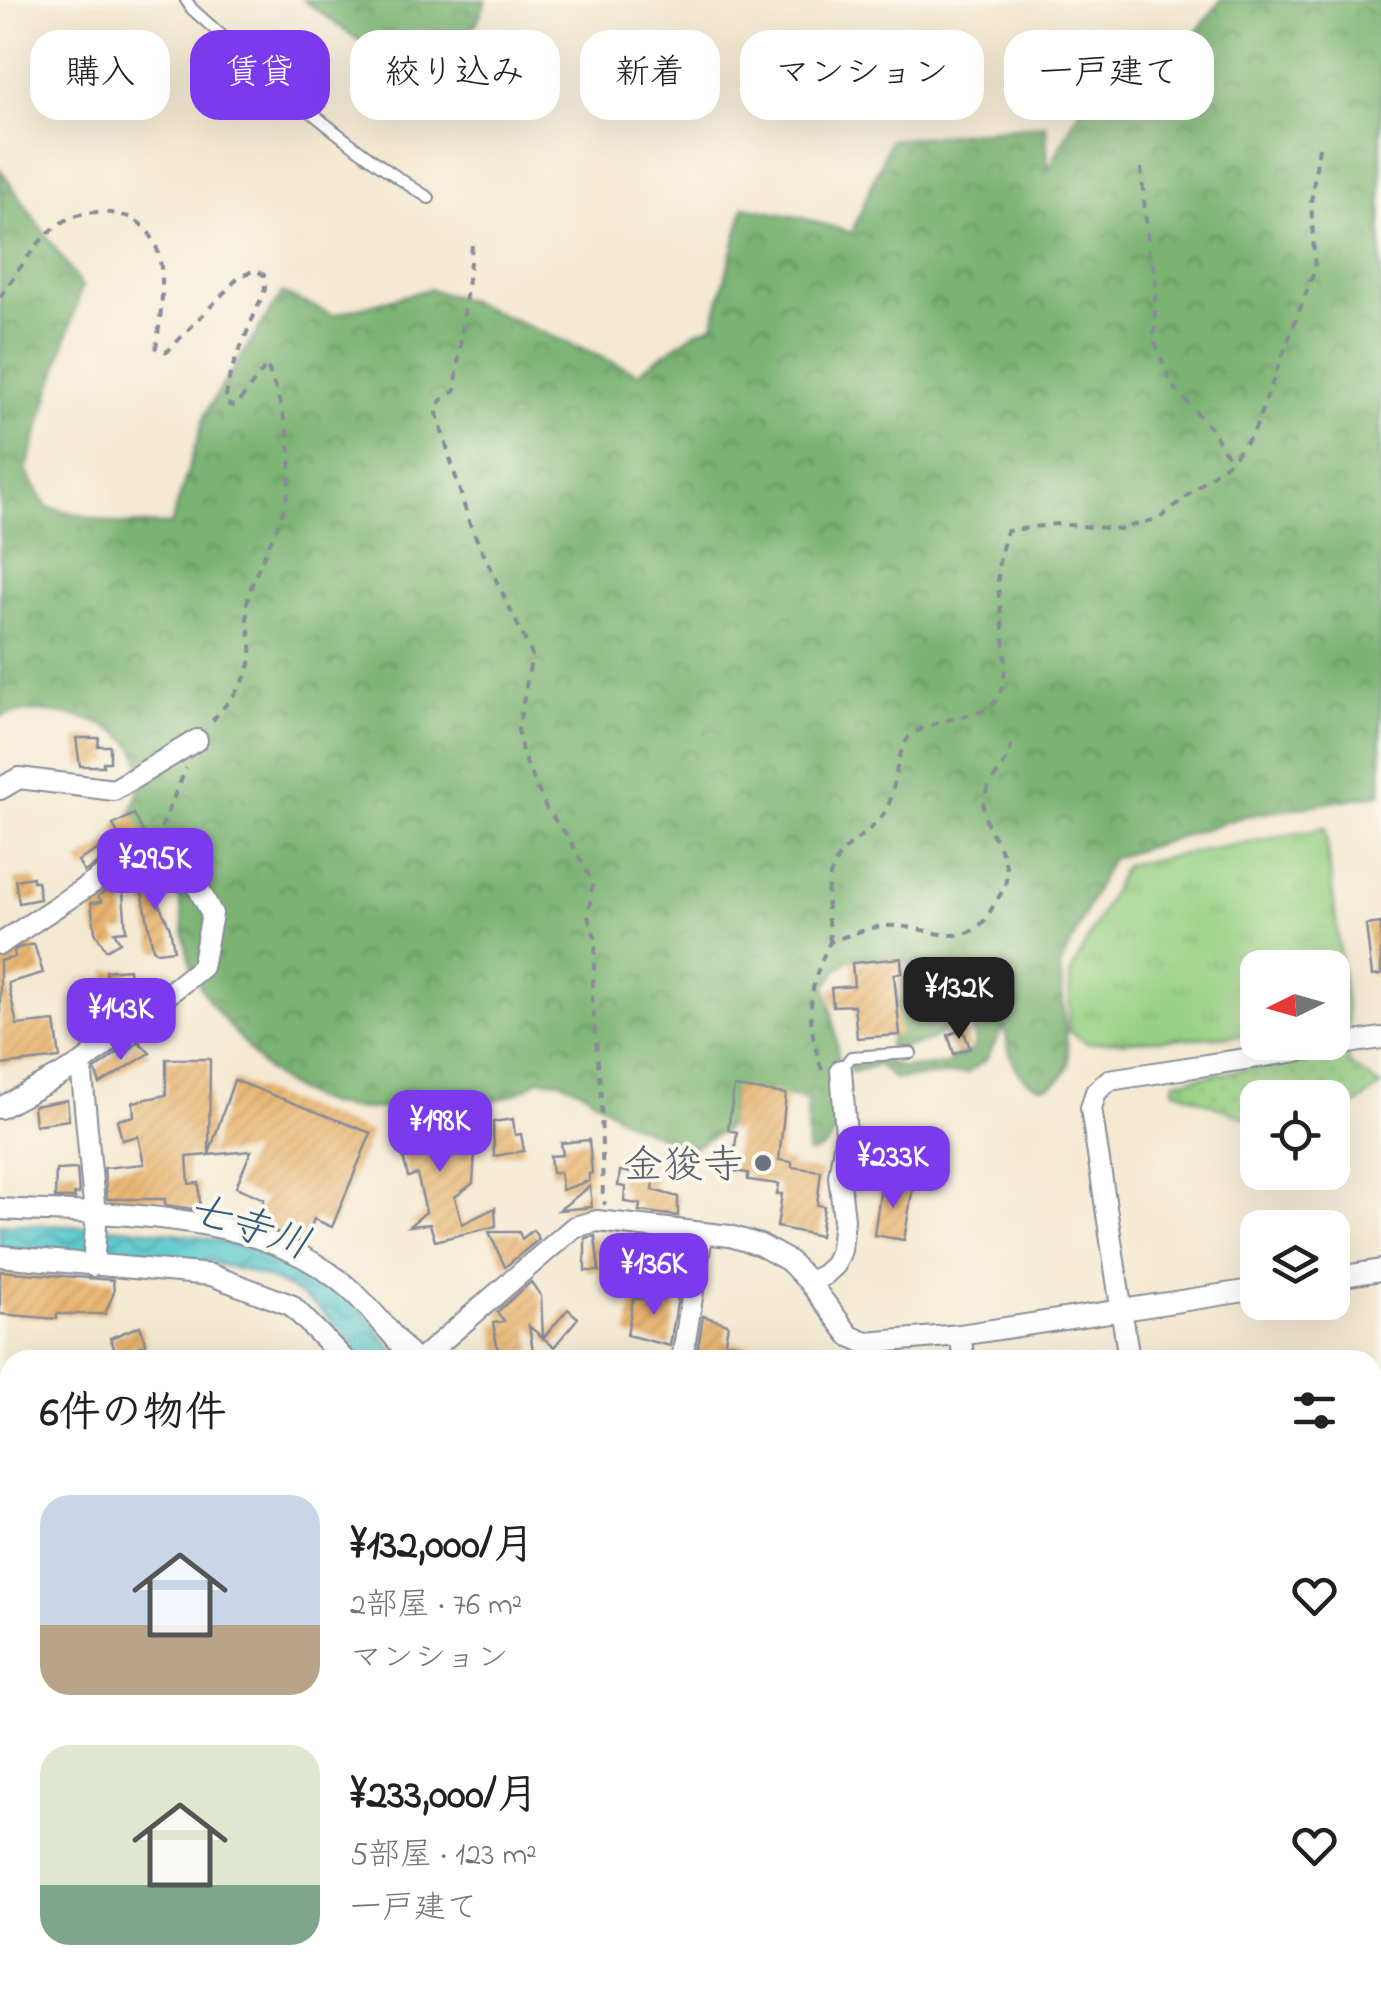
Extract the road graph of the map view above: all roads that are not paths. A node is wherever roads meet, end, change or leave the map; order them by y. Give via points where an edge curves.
1 (186, 0) edge
2 (429, 198) dead end
3 (196, 740) road end
4 (0, 789) edge
5 (0, 944) edge
6 (1381, 1038) edge
7 (911, 1053) dead end
8 (81, 1064) junction
9 (841, 1078) joint
10 (0, 1108) edge
11 (0, 1209) edge
12 (96, 1220) junction
13 (702, 1235) junction
14 (0, 1256) edge
15 (93, 1263) junction
16 (1381, 1270) edge
17 (1350, 1275) edge
18 (809, 1282) junction
19 (1240, 1292) edge
20 (1121, 1310) junction
21 (960, 1335) junction
22 (336, 1350) edge
23 (408, 1350) edge
24 (429, 1350) edge
25 (684, 1350) edge
26 (962, 1350) edge
27 (1127, 1350) edge

1 - 2 lane via 264,74 378,166
3 - 4 street via 114,790 18,778
5 - 8 street via 136,854 154,847 182,857 212,914 202,967
6 - 20 street via 1110,1080 1096,1092 1091,1108
7 - 9 lane via 851,1057
8 - 10 street
8 - 12 street
9 - 18 street via 841,1250 835,1265
11 - 12 street
12 - 15 street
12 - 23 street via 204,1224 287,1248 352,1290
13 - 18 street via 760,1245
13 - 24 street via 597,1221 574,1227
13 - 25 street
14 - 15 street
15 - 22 street via 211,1275 252,1288 292,1305
16 - 17 street
18 - 21 street via 850,1336 866,1343
19 - 20 street
20 - 21 street
20 - 27 street
21 - 26 street

